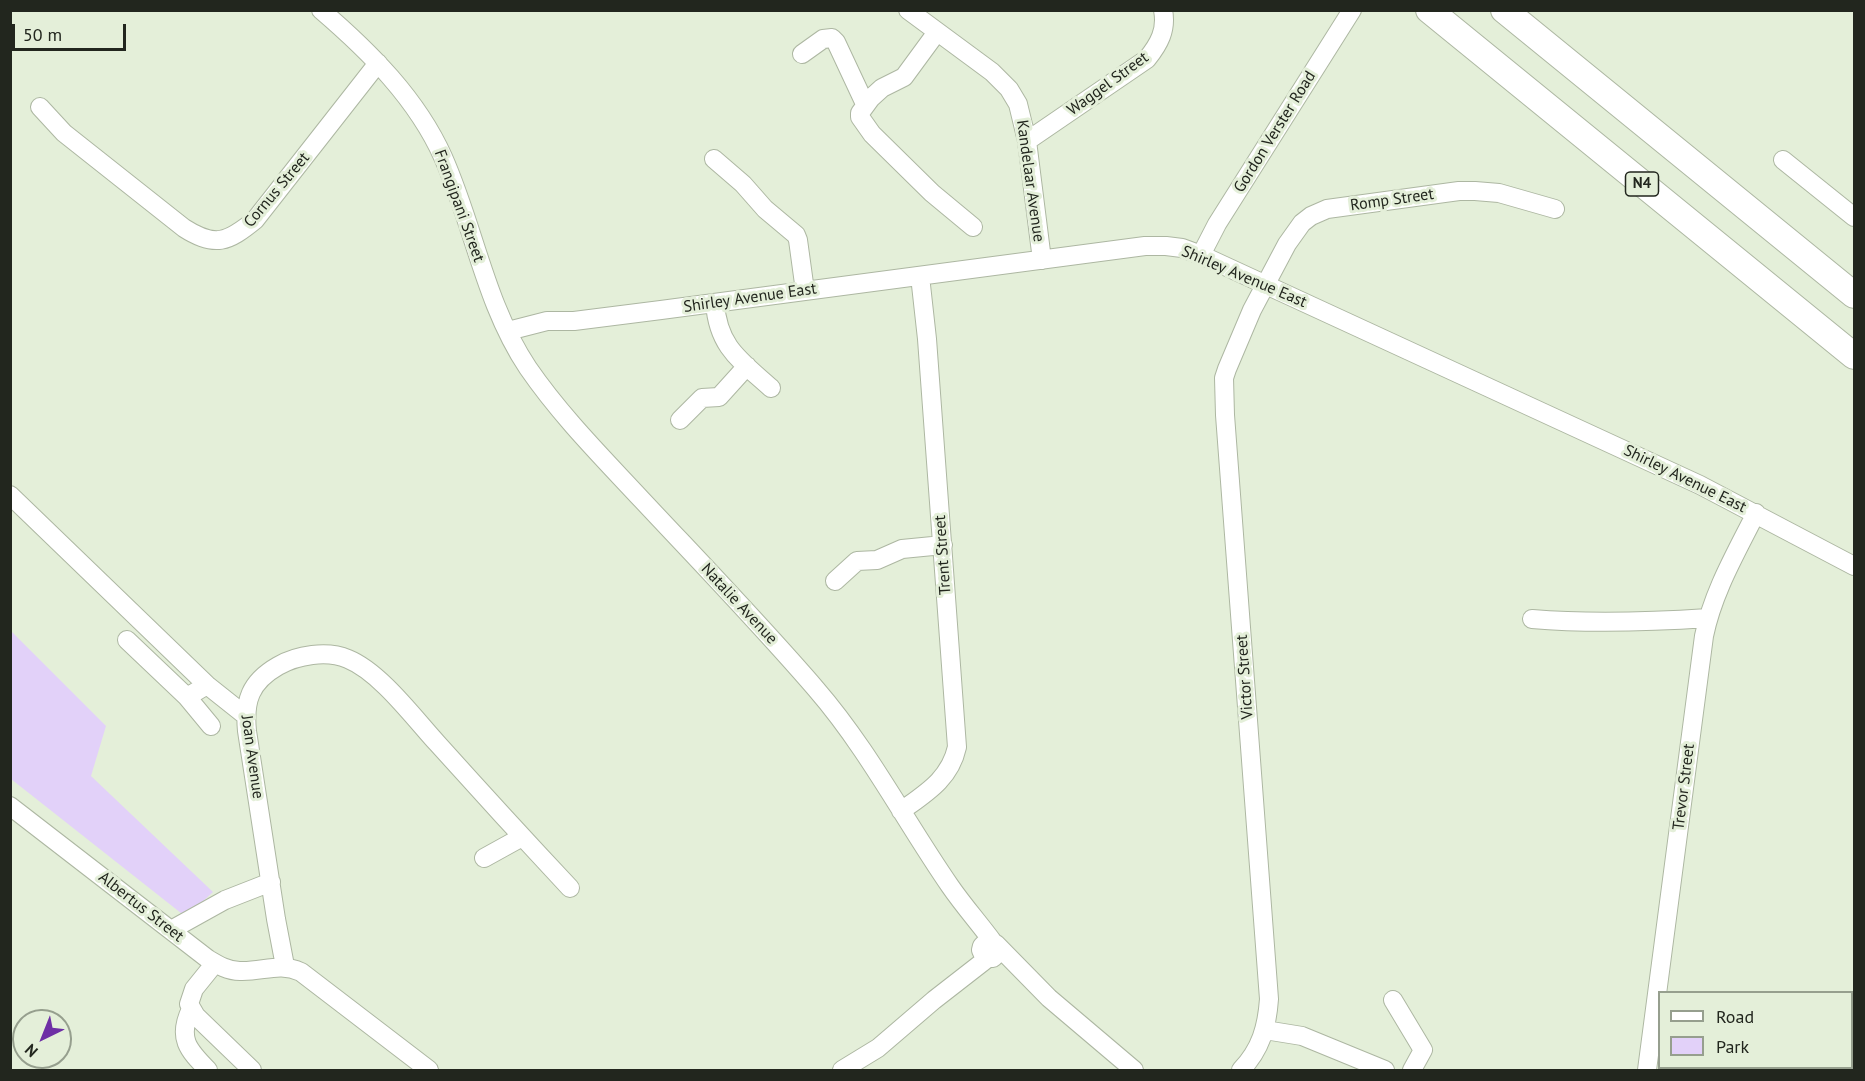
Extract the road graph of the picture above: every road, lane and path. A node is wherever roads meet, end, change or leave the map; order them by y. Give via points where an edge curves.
1 (321, 10) edge
2 (908, 10) edge
3 (1163, 10) edge
4 (1352, 10) edge
5 (1429, 10) edge
6 (1504, 10) edge
7 (937, 32) junction
8 (802, 54) dead end
9 (378, 63) junction
10 (865, 105) junction
11 (40, 107) dead end
12 (1027, 141) junction
13 (714, 159) dead end
14 (1783, 160) dead end
15 (1556, 209) dead end
16 (1854, 217) edge
17 (973, 227) dead end
18 (1201, 255) junction
19 (1042, 260) junction
20 (920, 276) junction
21 (1266, 285) junction
22 (805, 291) junction
23 (1854, 295) edge
24 (715, 303) junction
25 (1813, 323) junction
26 (508, 331) junction
27 (1854, 356) edge
28 (1854, 363) edge
29 (747, 366) junction
30 (771, 388) dead end
31 (680, 420) dead end
32 (10, 495) edge
33 (1756, 513) junction
34 (943, 544) junction
35 (1854, 566) edge
36 (835, 581) dead end
37 (1708, 618) junction
38 (1532, 619) dead end
39 (127, 640) dead end
40 (207, 685) junction
41 (187, 697) junction
42 (246, 716) junction
43 (212, 726) dead end
44 (10, 806) edge
45 (901, 811) junction
46 (522, 837) junction
47 (484, 858) dead end
48 (270, 882) junction
49 (570, 888) dead end
50 (171, 930) junction
51 (988, 951) junction
52 (215, 963) junction
53 (285, 966) junction
54 (1393, 1000) dead end
55 (191, 1010) junction
56 (1265, 1030) junction
57 (208, 1071) edge
58 (252, 1071) edge
59 (429, 1071) edge
60 (842, 1071) edge
61 (1134, 1071) edge
62 (1241, 1071) edge
63 (1385, 1071) edge
64 (1412, 1071) edge
65 (1647, 1071) edge

1 - 9 street, Frangipani Street
2 - 7 street, Kandelaar Avenue
3 - 12 street, Waggel Street via 1163,30 1147,59
4 - 18 street, Gordon Verster Road
5 - 25 highway, N4
6 - 23 highway
7 - 10 street via 904,77 882,88
7 - 12 street, Kandelaar Avenue via 1009,89
8 - 10 street via 823,39 832,38
9 - 11 street, Cornus Street via 255,220 234,237 223,240 198,237 184,228 64,133
9 - 26 street, Frangipani Street via 414,108 442,155
10 - 17 street via 860,117 872,134
12 - 19 street, Kandelaar Avenue
13 - 22 street via 796,236
14 - 16 street
15 - 21 street, Romp Street via 1499,193 1459,191 1328,209 1302,223
18 - 19 street, Shirley Avenue East via 1182,248 1145,246
18 - 21 street, Shirley Avenue East
19 - 20 street, Shirley Avenue East
20 - 22 street, Shirley Avenue East
20 - 34 street, Trent Street
21 - 33 street, Shirley Avenue East
21 - 56 street, Victor Street via 1236,345 1224,384 1268,974
22 - 24 street, Shirley Avenue East
24 - 26 street, Shirley Avenue East via 547,321
24 - 29 street via 727,345
25 - 27 highway, N4
25 - 28 highway
26 - 45 street, Natalie Avenue via 538,382 596,451 769,635 830,706
29 - 30 street
29 - 31 street via 719,397 702,398
32 - 40 street
33 - 35 street, Shirley Avenue East
33 - 37 street, Trevor Street
34 - 36 street via 902,549 877,560 857,561
34 - 45 street, Trent Street via 957,747 940,782
37 - 38 street via 1592,623
37 - 65 street, Trevor Street
39 - 41 street
40 - 41 street
40 - 42 street
41 - 43 street
42 - 46 street, Joan Avenue via 253,688 281,664 322,654 350,659 384,686
42 - 48 street, Joan Avenue
44 - 50 street, Albertus Street
45 - 51 street, Natalie Avenue
46 - 47 street
46 - 49 street, Joan Avenue
48 - 50 street via 225,900
48 - 53 street, Joan Avenue
50 - 52 street, Albertus Street
51 - 60 street via 878,1048
51 - 61 street
52 - 53 street, Albertus Street via 239,971
52 - 55 street via 190,995
53 - 59 street via 306,975
54 - 64 street via 1423,1050
55 - 57 street via 184,1030 185,1042
55 - 58 street
56 - 62 street, Victor Street via 1257,1050
56 - 63 street via 1302,1036

